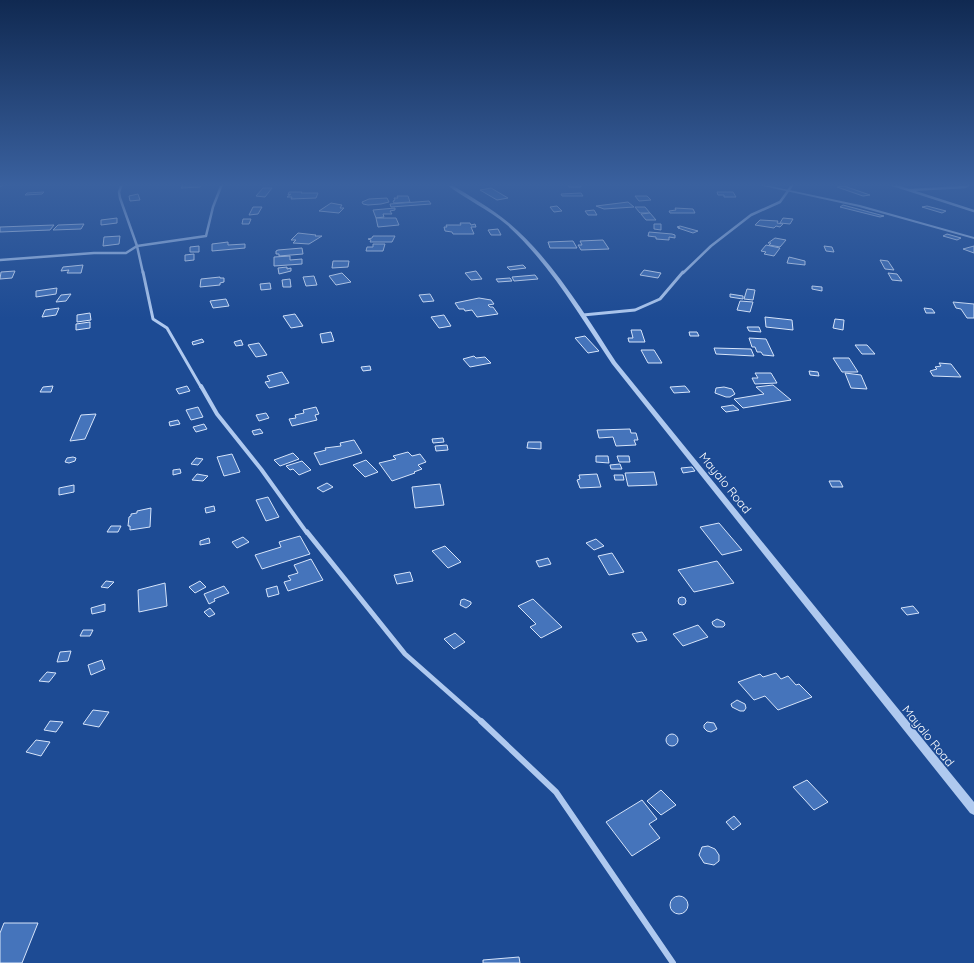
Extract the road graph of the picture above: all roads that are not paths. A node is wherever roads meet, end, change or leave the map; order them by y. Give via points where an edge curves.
1 (131, 229) edge
2 (208, 229) edge
3 (513, 229) edge
4 (733, 229) edge
5 (942, 229) edge
6 (974, 238) edge
7 (137, 246) junction
8 (0, 260) edge
9 (583, 315) junction
10 (974, 810) edge
11 (673, 963) edge

1 - 7 street
2 - 7 street via 206,236
3 - 9 street, Mayalo Road via 531,246
4 - 9 street via 688,268 660,299 634,310
5 - 6 street
7 - 8 street via 126,253
7 - 11 street via 153,319 166,328 217,414 307,533 405,654 470,710 556,792
9 - 10 street, Mayalo Road via 614,363

